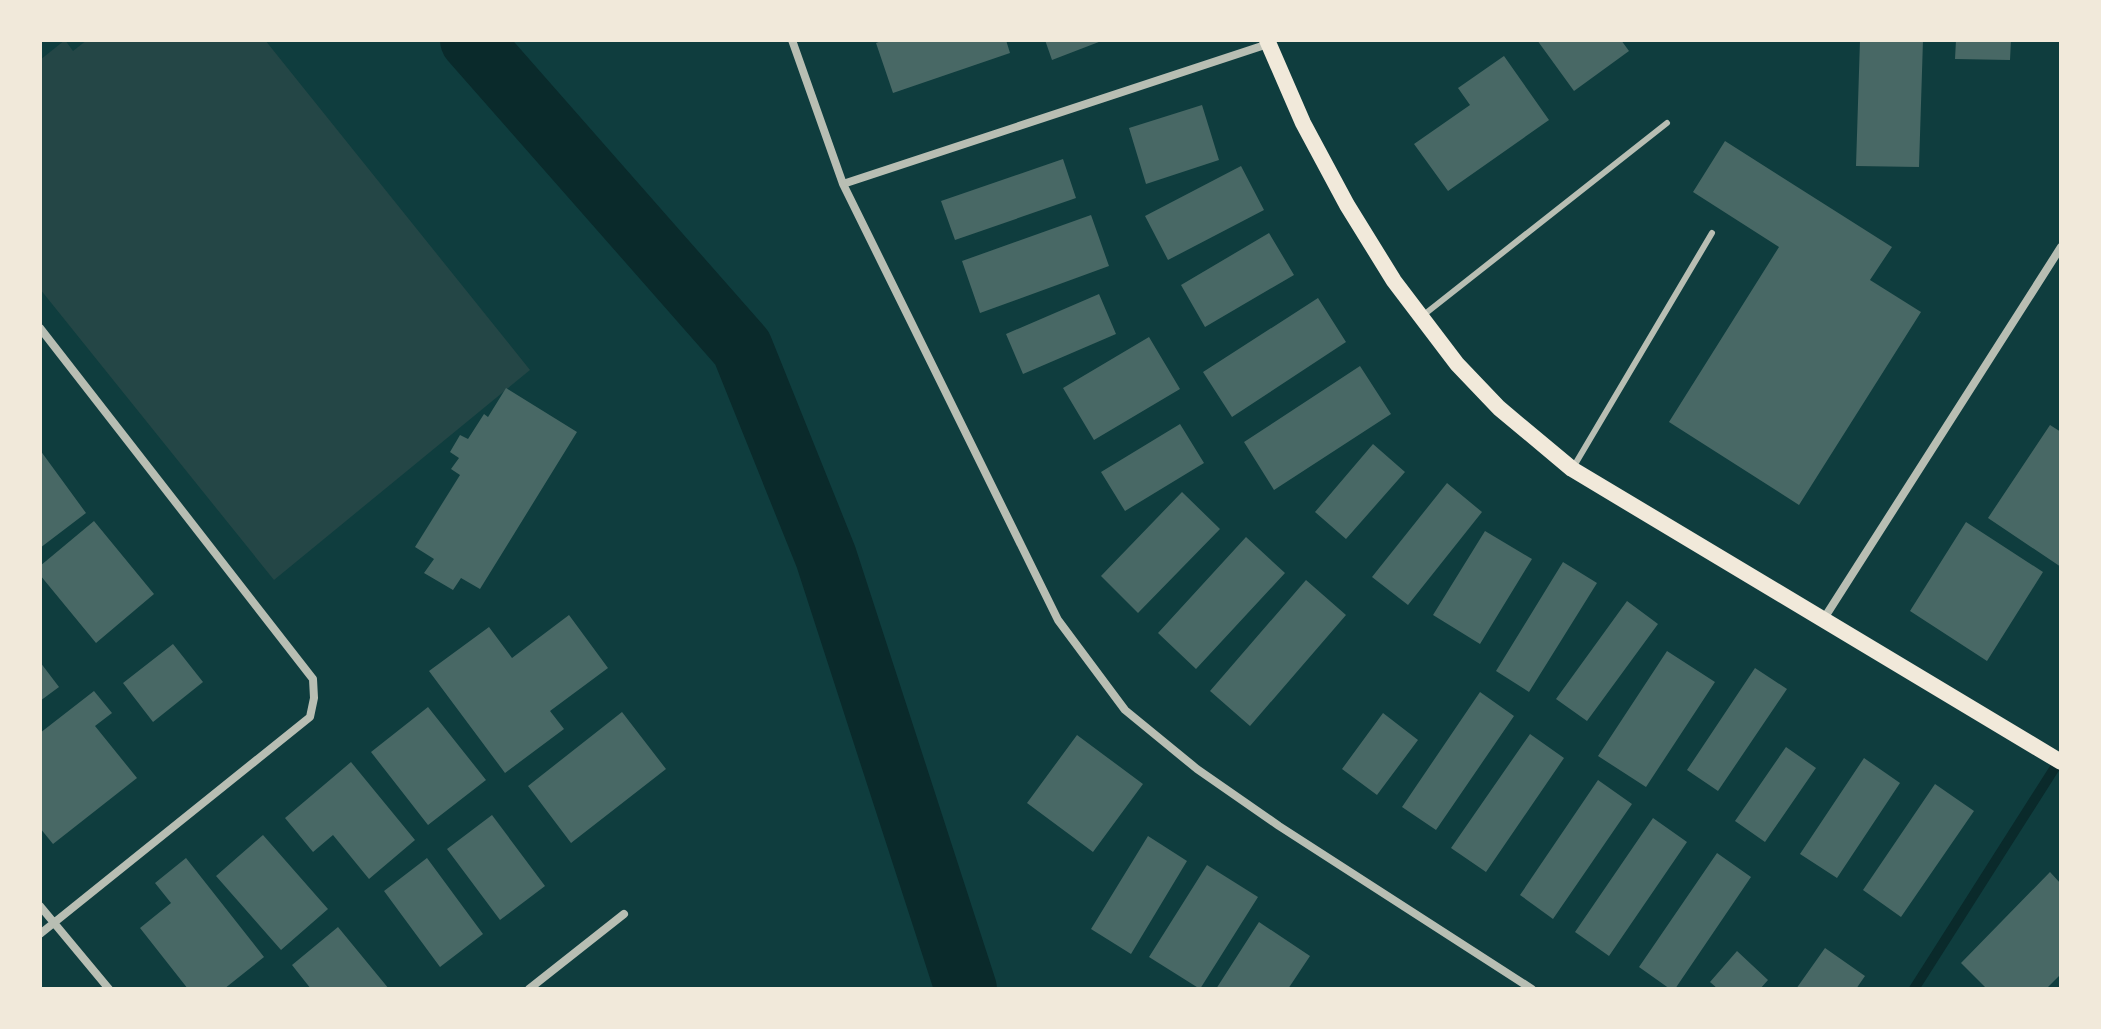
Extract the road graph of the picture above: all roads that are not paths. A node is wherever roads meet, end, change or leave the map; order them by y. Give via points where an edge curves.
1 (792, 40) edge
2 (1268, 42) edge
3 (1667, 123) dead end
4 (843, 184) junction
5 (1712, 233) dead end
6 (2061, 247) edge
7 (1421, 317) junction
8 (40, 328) edge
9 (1572, 469) junction
10 (1823, 621) junction
11 (2061, 762) edge
12 (40, 906) edge
13 (624, 914) dead end
14 (54, 923) junction
15 (40, 934) edge
16 (109, 989) edge
17 (529, 989) edge
18 (1532, 989) edge

1 - 4 street
2 - 4 street
2 - 7 main road via 1347,205
3 - 7 lane
4 - 18 street via 1058,620 1125,710 1267,818
5 - 9 lane
6 - 10 street
7 - 9 main road via 1499,408
8 - 14 street via 313,679 314,698 310,717
9 - 10 main road
10 - 11 main road
12 - 14 street
13 - 17 street
14 - 15 street
14 - 16 street

